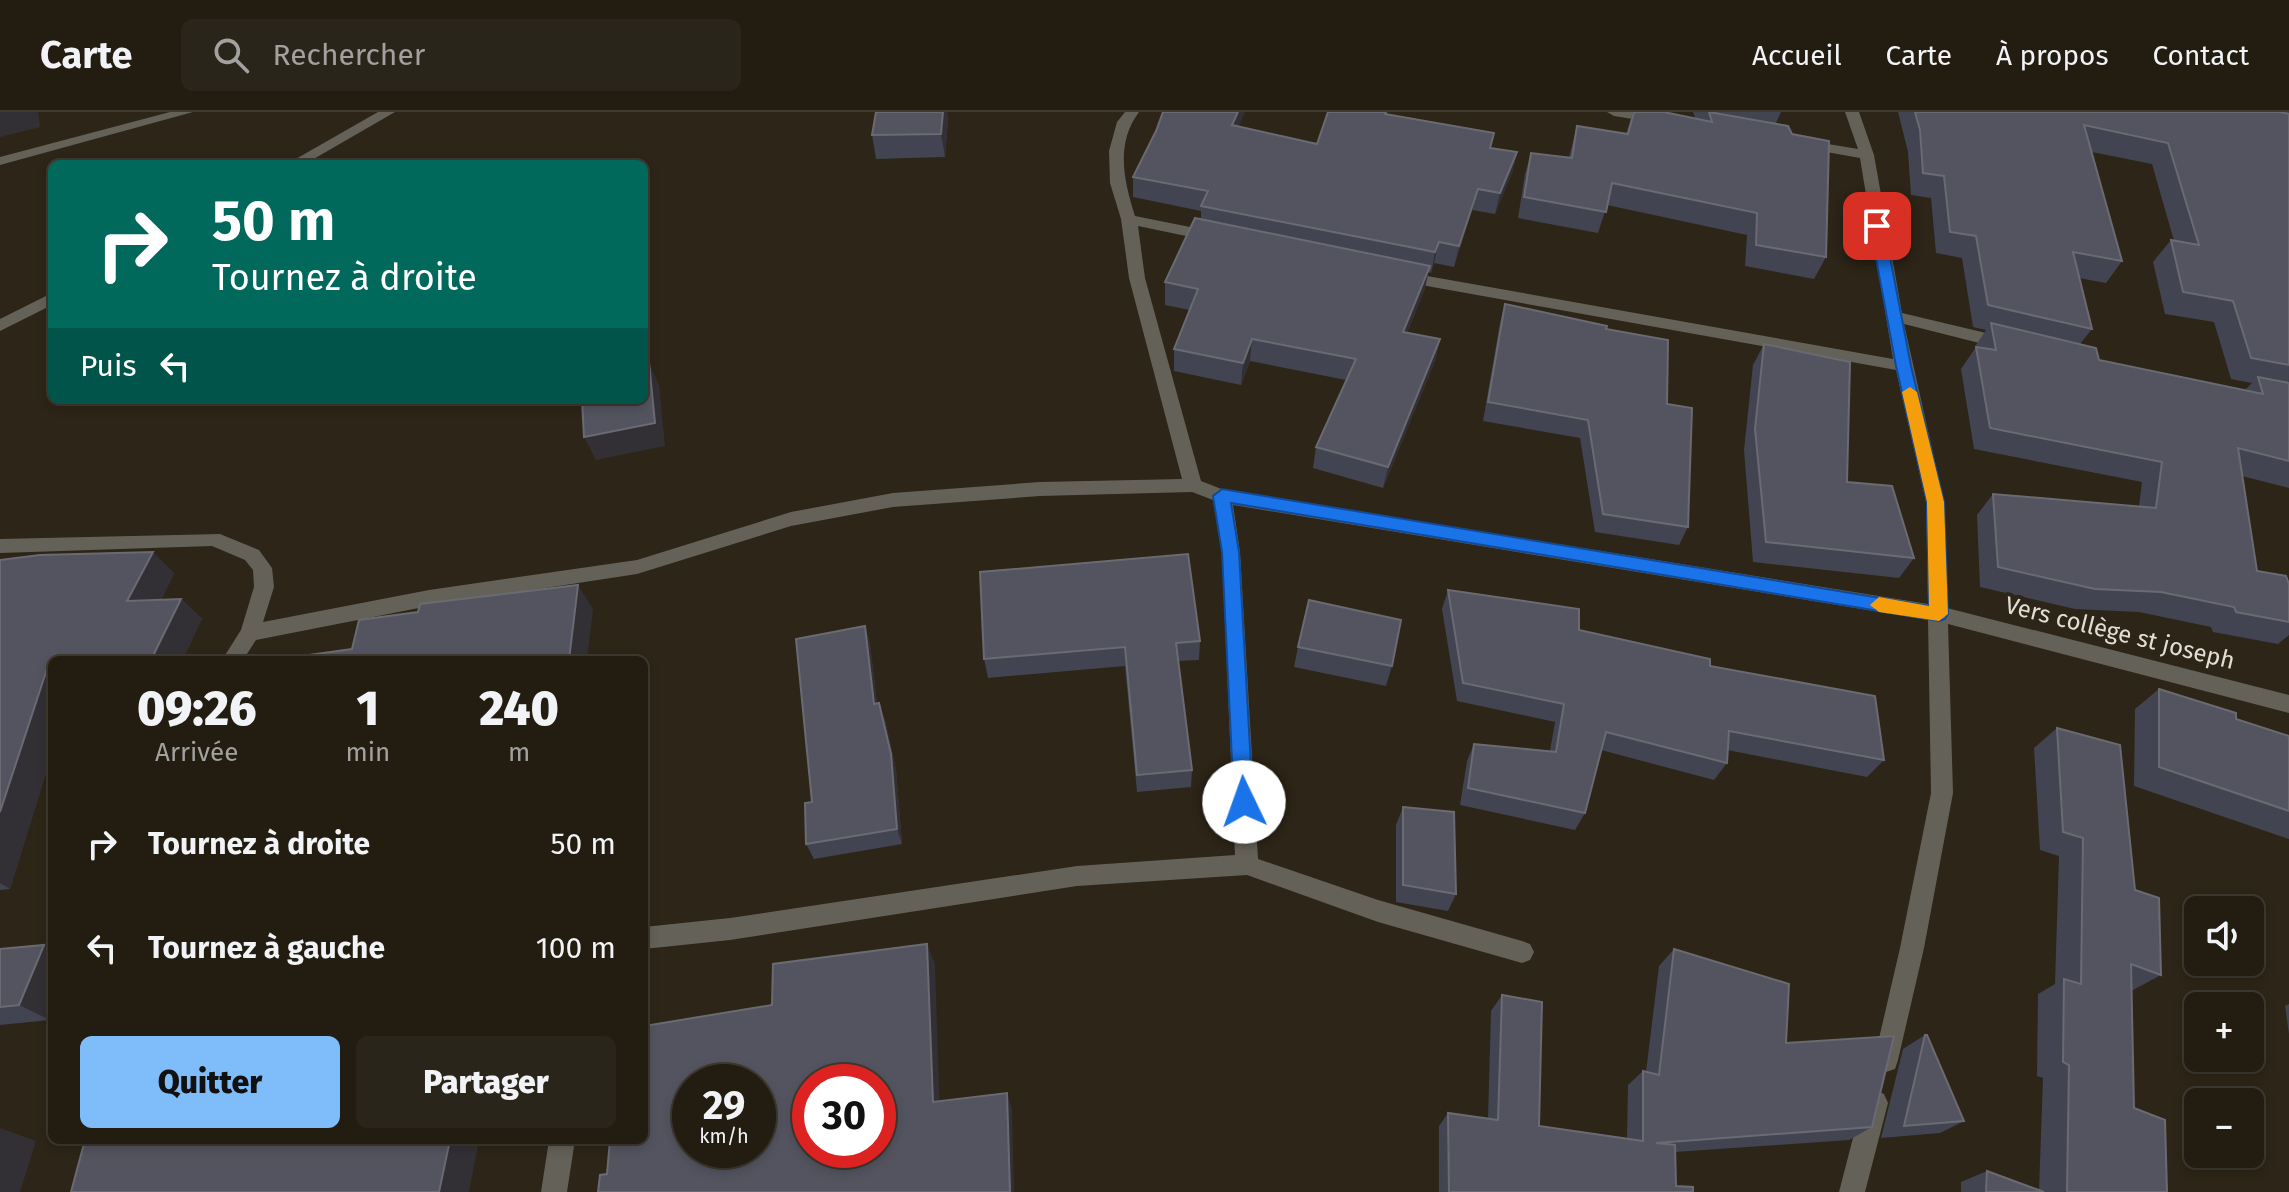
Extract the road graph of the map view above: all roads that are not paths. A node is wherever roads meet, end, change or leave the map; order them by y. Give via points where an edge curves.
1 (186, 112) edge
2 (388, 112) edge
3 (1132, 112) edge
4 (1614, 112) edge
5 (1852, 112) edge
6 (1674, 122) edge
7 (1793, 142) edge
8 (1867, 155) junction
9 (301, 160) edge
10 (0, 161) edge
11 (1129, 219) junction
12 (1238, 242) edge
13 (1378, 272) edge
14 (48, 300) edge
15 (1897, 317) junction
16 (0, 326) edge
17 (2019, 347) edge
18 (1903, 366) junction
19 (1193, 485) junction
20 (1222, 496) junction
21 (0, 546) edge
22 (1939, 614) junction
23 (250, 633) junction
24 (235, 656) edge
25 (2289, 704) edge
26 (1247, 865) junction
27 (648, 938) edge
28 (1522, 952) dead end
29 (561, 1144) edge
30 (554, 1192) edge
31 (1852, 1192) edge

1 - 10 street
2 - 9 street
3 - 11 street via 1116,151 1117,183
4 - 6 street
5 - 8 street
7 - 8 street
8 - 15 street
11 - 12 street
11 - 19 street via 1137,278
13 - 18 street
14 - 16 street
15 - 17 street
15 - 18 street
18 - 22 street via 1935,502
19 - 20 street, Vers collège st joseph
19 - 23 street via 893,500 791,519 637,567 429,598
20 - 22 street, Vers collège st joseph
20 - 26 street via 1231,552
21 - 23 street via 213,539 252,555 262,568 264,587
22 - 25 street, Vers collège st joseph
22 - 31 street via 1942,793 1912,948
23 - 24 street
26 - 27 street via 1077,876
26 - 28 street via 1378,911
29 - 30 street

